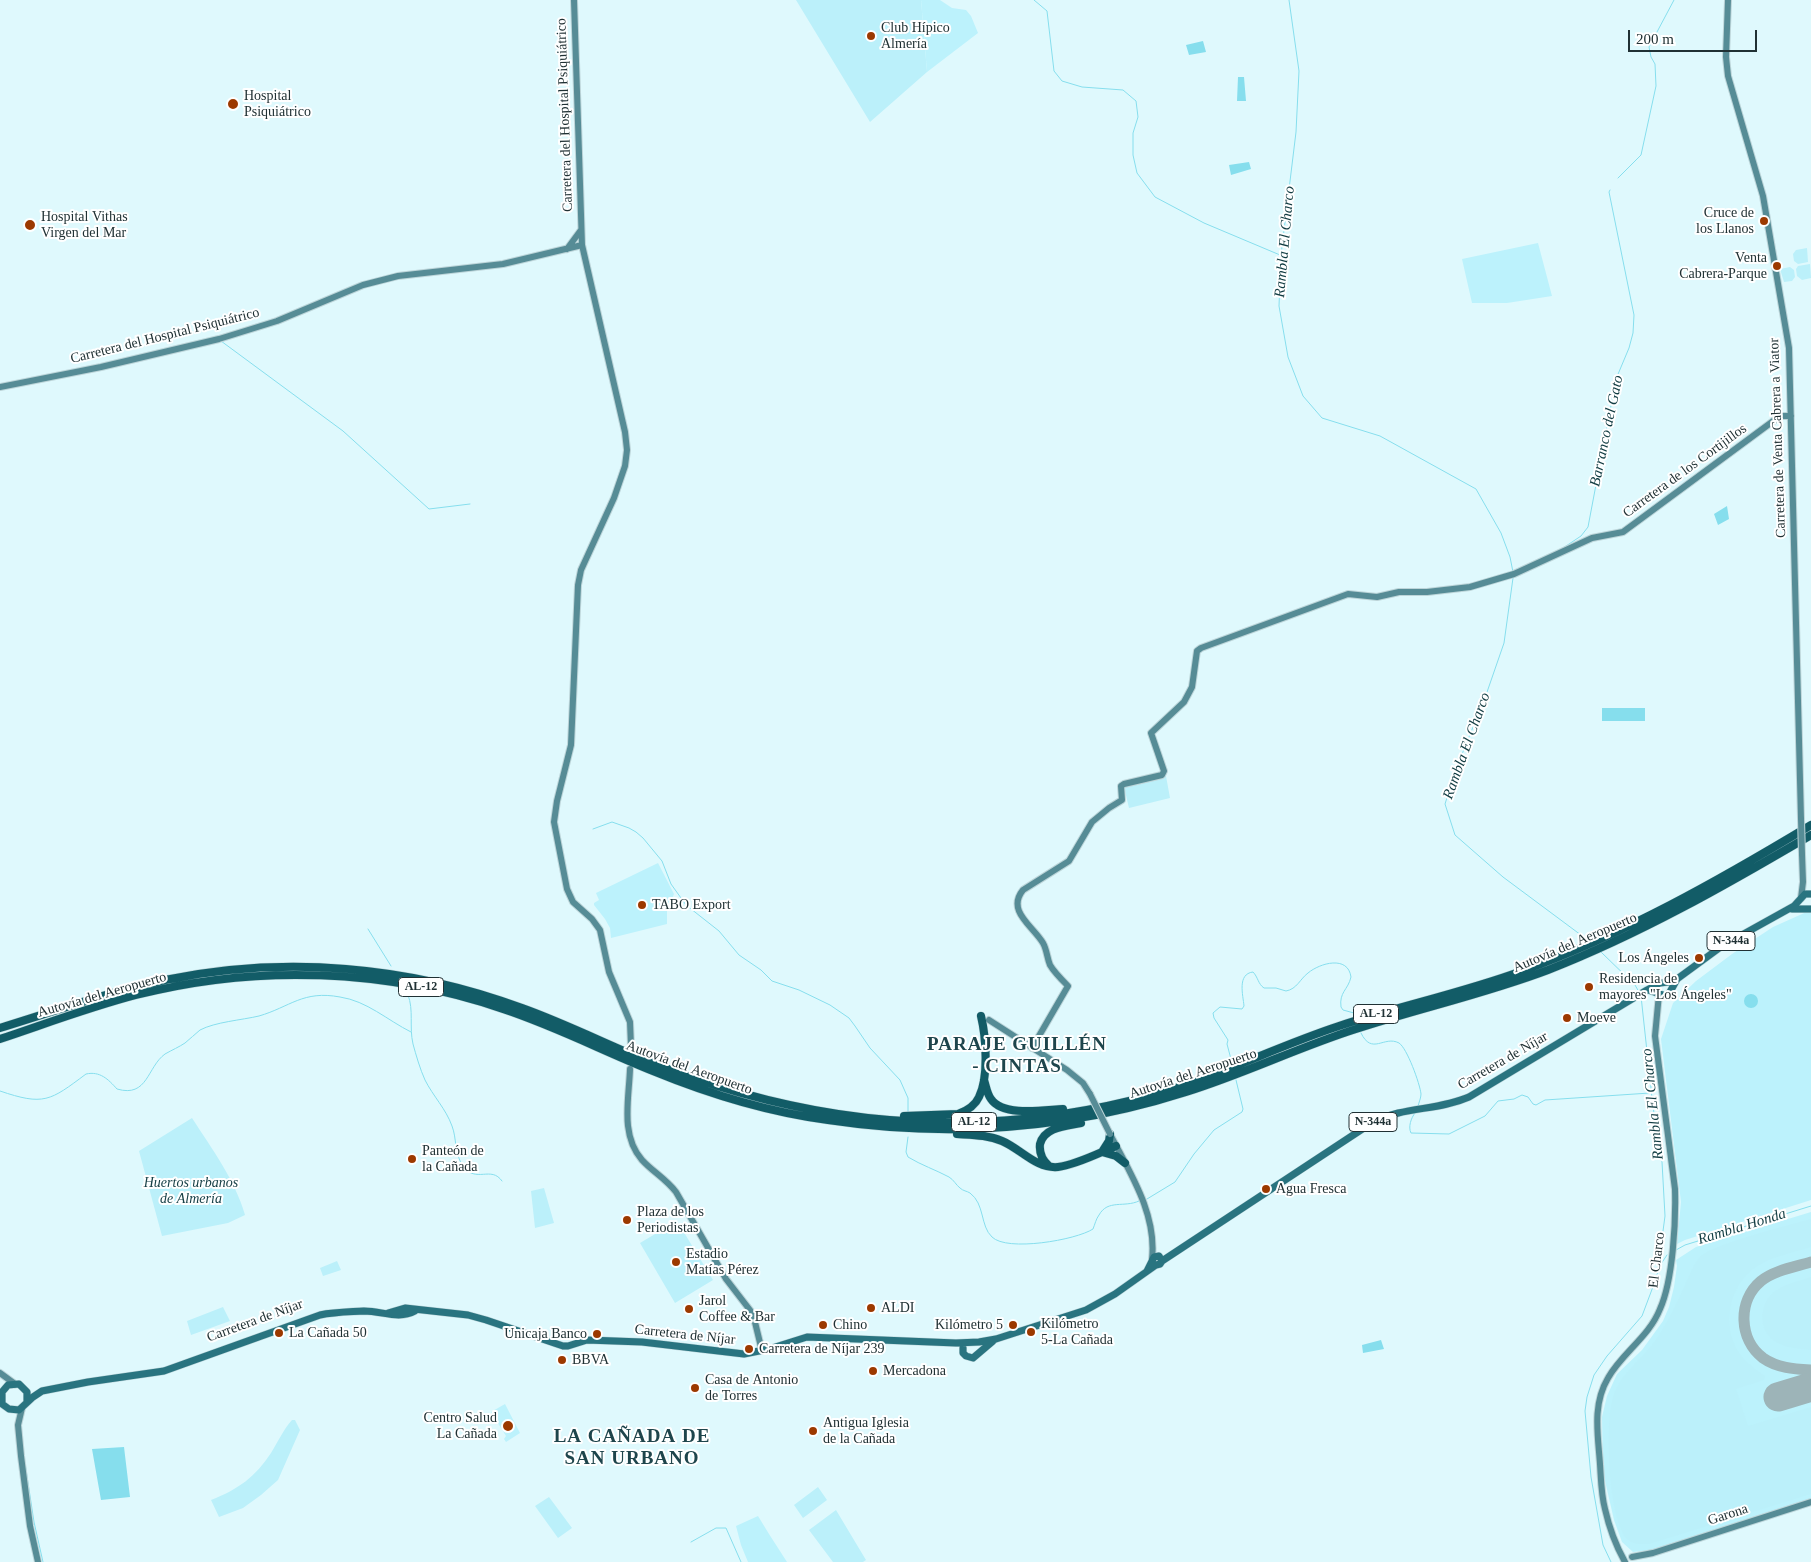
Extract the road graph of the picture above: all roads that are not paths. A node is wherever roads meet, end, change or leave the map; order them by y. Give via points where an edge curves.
1 (574, 0) edge
2 (1728, 0) edge
3 (581, 230) junction
4 (582, 245) junction
5 (567, 249) junction
6 (584, 255) junction
7 (0, 387) edge
8 (1791, 416) junction
9 (1811, 825) edge
10 (1811, 834) edge
11 (1803, 882) junction
12 (1810, 894) edge
13 (1801, 899) junction
14 (1808, 908) edge
15 (1789, 910) junction
16 (1602, 943) junction
17 (1588, 949) junction
18 (1658, 985) junction
19 (1669, 986) junction
20 (1647, 990) junction
21 (1661, 994) junction
22 (981, 1016) dead end
23 (989, 1020) joint
24 (0, 1028) edge
25 (984, 1031) junction
26 (0, 1040) edge
27 (630, 1046) dead end
28 (1032, 1048) junction
29 (630, 1069) dead end
30 (984, 1078) junction
31 (1108, 1106) junction
32 (1122, 1110) junction
33 (840, 1115) junction
34 (885, 1127) junction
35 (1110, 1134) junction
36 (1116, 1146) junction
37 (1102, 1152) junction
38 (1125, 1163) junction
39 (1050, 1167) junction
40 (1156, 1261) junction
41 (996, 1339) junction
42 (968, 1344) junction
43 (762, 1351) junction
44 (978, 1352) junction
45 (1, 1375) edge
46 (15, 1384) junction
47 (25, 1389) junction
48 (42, 1392) junction
49 (2, 1394) edge
50 (25, 1405) junction
51 (4, 1407) edge
52 (18, 1425) junction
53 (1811, 1502) edge
54 (1653, 1553) junction
55 (1628, 1560) edge
56 (38, 1562) edge
57 (1640, 1562) edge

1 - 3 street, Carretera del Hospital Psiquiátrico
2 - 8 street, Carretera de Venta Cabrera a Viator via 1728,76 1764,203 1788,338
3 - 4 street, Carretera del Hospital Psiquiátrico
3 - 5 street, Carretera del Hospital Psiquiátrico
4 - 5 street, Carretera del Hospital Psiquiátrico
4 - 6 street, Carretera del Hospital Psiquiátrico
5 - 6 street
5 - 7 street, Carretera del Hospital Psiquiátrico via 503,264 398,276 363,285 276,321 219,339
6 - 27 street, Carretera del Hospital Psiquiátrico via 627,450 614,498 581,570 578,585 571,745 554,822 567,889 573,902 600,930 609,972 630,1022
8 - 11 street, Carretera de Venta Cabrera a Viator, bridge
8 - 28 street, Carretera de los Cortijillos via 1776,419 1623,532 1592,538 1514,574 1456,590 1399,592 1377,597 1348,594 1197,651 1192,687 1184,702 1151,733 1164,771 1162,775 1121,786 1122,800 1092,822 1069,861 1018,896 1020,914 1042,942 1050,965 1068,986
9 - 16 highway, Autovía del Aeropuerto / AL-12
10 - 16 highway, Autovía del Aeropuerto / AL-12 via 1713,892
11 - 12 street, Carretera de Venta Cabrera a Viator
11 - 13 street, Carretera de Venta Cabrera a Viator
12 - 13 main road, Carretera de Níjar / N-344a
13 - 14 main road, Carretera de Níjar / N-344a via 1801,905
13 - 15 main road, Carretera de Níjar / N-344a
14 - 15 main road, Carretera de Níjar / N-344a
15 - 19 main road, Carretera de Níjar / N-344a via 1722,946
16 - 17 highway, Autovía del Aeropuerto / AL-12
17 - 31 highway, Autovía del Aeropuerto / AL-12 via 1489,983 1382,1012 1168,1090
17 - 32 highway, Autovía del Aeropuerto / AL-12 via 1512,983 1354,1029 1213,1083
18 - 19 main road, Carretera de Níjar / N-344a via 1662,982
18 - 20 main road, Carretera de Níjar / N-344a
18 - 21 main road via 1656,989
19 - 21 main road via 1669,994
20 - 21 main road
20 - 40 main road, Carretera de Níjar / N-344a via 1469,1097 1451,1104 1395,1112 1373,1122
21 - 55 street, El Charco via 1654,1029 1655,1044 1675,1189 1668,1286 1654,1321 1606,1380 1597,1423 1604,1508 1620,1551
22 - 25 highway
23 - 25 highway
23 - 28 street
24 - 33 highway, Autovía del Aeropuerto / AL-12 via 120,991 186,976 256,968 355,969 418,978 485,995 545,1016 706,1083
25 - 30 highway
26 - 34 highway, Autovía del Aeropuerto / AL-12 via 100,1006 194,983 262,976 359,978 430,988 502,1008 654,1072 749,1104 802,1116
28 - 35 street, bridge via 1083,1083
29 - 43 street via 628,1132 634,1149 676,1192 726,1279 753,1314
30 - 31 highway via 990,1099 1010,1110
30 - 33 highway via 979,1098 958,1114
31 - 33 highway, Autovía del Aeropuerto / AL-12 via 1048,1116 983,1121 917,1121
32 - 34 highway, Autovía del Aeropuerto / AL-12 via 1013,1127 958,1130
32 - 39 highway via 1046,1133 1042,1138 1040,1156
34 - 39 highway via 991,1138
35 - 36 street
35 - 37 highway
36 - 37 highway
36 - 38 street
37 - 38 highway
37 - 39 highway via 1065,1166
38 - 40 street via 1149,1217
40 - 41 main road, Carretera de Níjar via 1146,1273 1086,1310
41 - 42 main road, Carretera de Níjar
41 - 44 main road, Carretera de Níjar
42 - 43 main road, Carretera de Níjar via 808,1337
42 - 44 main road via 978,1346
42 - 44 main road via 963,1353 968,1358
43 - 48 main road, Carretera de Níjar via 735,1354 642,1342 587,1340 563,1346 468,1315 341,1308 312,1313 158,1371
45 - 46 street
45 - 49 street
46 - 47 main road
46 - 49 main road via 8,1385
47 - 48 main road, Carretera de Níjar
47 - 50 main road via 28,1395
48 - 50 main road, Carretera de Níjar
49 - 51 main road
50 - 51 main road via 16,1411
50 - 52 street
51 - 52 street
52 - 56 street via 30,1526
53 - 54 street, Garona
54 - 55 street
54 - 57 street
55 - 57 street, El Charco via 1638,1559

